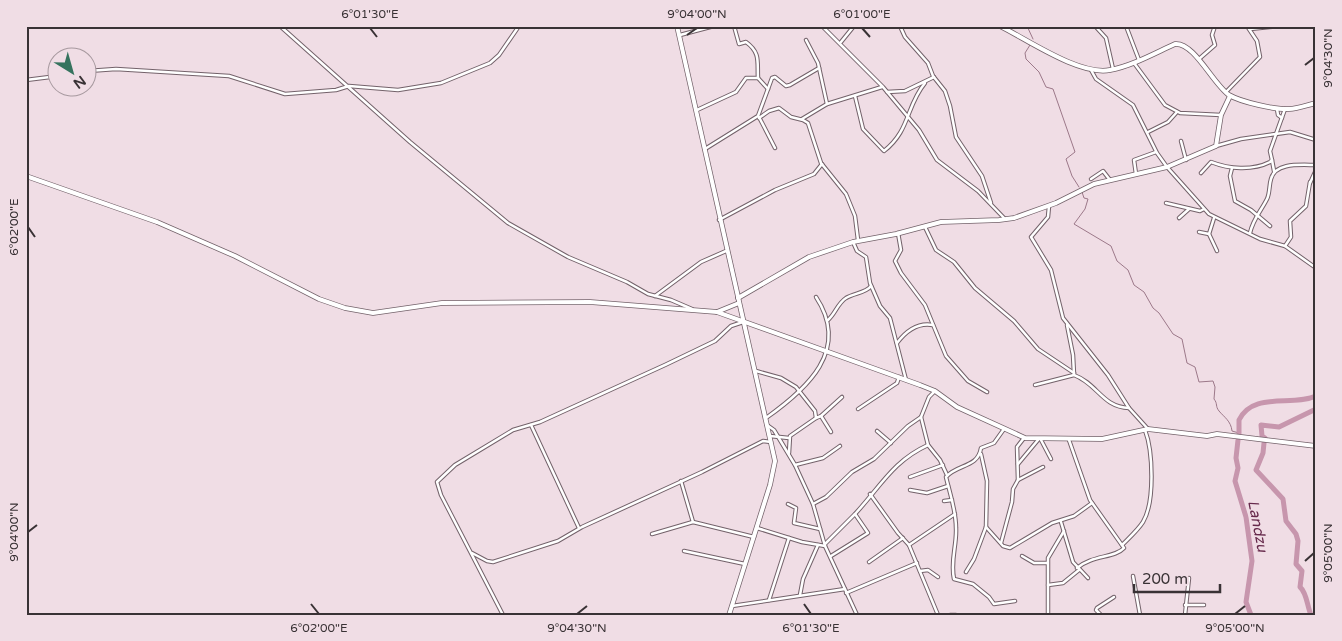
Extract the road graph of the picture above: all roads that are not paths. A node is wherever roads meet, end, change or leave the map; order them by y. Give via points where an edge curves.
1 (280, 26) edge
2 (519, 26) edge
3 (677, 26) edge
4 (714, 26) edge
5 (734, 26) edge
6 (822, 26) edge
7 (854, 26) edge
8 (900, 26) edge
9 (1000, 26) edge
10 (1095, 26) edge
11 (1126, 26) edge
12 (1215, 26) edge
13 (1279, 26) edge
14 (1248, 28) edge
15 (680, 35) junction
16 (806, 40) dead end
17 (840, 43) junction
18 (1139, 60) junction
19 (1198, 60) junction
20 (1134, 62) junction
21 (819, 68) junction
22 (98, 70) edge
23 (1091, 70) junction
24 (1113, 70) junction
25 (48, 77) edge
26 (934, 77) junction
27 (758, 78) junction
28 (26, 80) edge
29 (925, 83) junction
30 (349, 86) junction
31 (883, 87) junction
32 (768, 89) junction
33 (885, 92) junction
34 (1226, 92) junction
35 (855, 96) junction
36 (1230, 96) junction
37 (1316, 103) edge
38 (827, 104) junction
39 (1277, 108) junction
40 (1285, 109) junction
41 (695, 111) junction
42 (1177, 112) junction
43 (1221, 115) junction
44 (759, 117) junction
45 (908, 117) junction
46 (1282, 118) junction
47 (800, 119) junction
48 (1148, 132) junction
49 (1276, 134) junction
50 (1316, 140) edge
51 (1181, 141) dead end
52 (1216, 146) junction
53 (775, 148) dead end
54 (704, 150) junction
55 (1156, 152) junction
56 (1186, 160) junction
57 (1272, 160) junction
58 (822, 164) junction
59 (1316, 165) edge
60 (1166, 167) junction
61 (1232, 168) junction
62 (1316, 170) edge
63 (1274, 171) junction
64 (1201, 173) dead end
65 (1136, 174) junction
66 (26, 176) edge
67 (1091, 179) dead end
68 (1110, 180) junction
69 (1166, 203) dead end
70 (991, 204) junction
71 (1049, 206) junction
72 (1189, 209) junction
73 (1204, 210) junction
74 (1256, 214) junction
75 (1179, 218) dead end
76 (1214, 218) junction
77 (1006, 219) junction
78 (719, 220) junction
79 (924, 225) junction
80 (1270, 226) dead end
81 (1199, 232) dead end
82 (898, 233) junction
83 (1250, 233) junction
84 (1209, 234) junction
85 (858, 240) junction
86 (853, 242) junction
87 (1285, 246) junction
88 (1217, 250) dead end
89 (726, 251) junction
90 (1316, 268) edge
91 (871, 286) junction
92 (655, 296) junction
93 (816, 297) dead end
94 (738, 298) junction
95 (739, 303) junction
96 (692, 309) junction
97 (718, 312) junction
98 (828, 320) junction
99 (745, 322) junction
100 (1066, 323) junction
101 (933, 325) junction
102 (897, 343) junction
103 (827, 352) junction
104 (756, 371) junction
105 (1074, 374) junction
106 (899, 377) junction
107 (906, 380) junction
108 (1034, 386) dead end
109 (935, 391) junction
110 (799, 392) junction
111 (987, 392) dead end
112 (842, 398) dead end
113 (1129, 408) junction
114 (858, 409) dead end
115 (821, 416) junction
116 (922, 417) junction
117 (766, 418) junction
118 (816, 418) junction
119 (531, 425) junction
120 (767, 425) junction
121 (1004, 429) junction
122 (1147, 429) junction
123 (877, 431) dead end
124 (831, 432) dead end
125 (770, 436) junction
126 (778, 436) junction
127 (789, 438) junction
128 (1024, 438) junction
129 (1040, 440) junction
130 (1069, 440) junction
131 (771, 442) junction
132 (890, 443) junction
133 (928, 445) junction
134 (840, 446) dead end
135 (1316, 446) edge
136 (789, 453) junction
137 (981, 454) junction
138 (1051, 459) dead end
139 (1018, 464) junction
140 (943, 465) junction
141 (795, 466) junction
142 (1043, 467) dead end
143 (947, 475) junction
144 (910, 477) dead end
145 (1018, 480) junction
146 (681, 481) junction
147 (948, 486) junction
148 (910, 490) dead end
149 (870, 494) junction
150 (952, 500) junction
151 (944, 501) dead end
152 (1092, 503) junction
153 (788, 504) dead end
154 (813, 504) junction
155 (855, 514) junction
156 (955, 514) junction
157 (693, 522) junction
158 (1061, 522) junction
159 (986, 527) junction
160 (579, 528) junction
161 (757, 528) junction
162 (820, 529) junction
163 (1064, 531) junction
164 (652, 534) dead end
165 (754, 537) junction
166 (789, 538) junction
167 (903, 538) junction
168 (1001, 543) junction
169 (818, 545) junction
170 (825, 545) junction
171 (909, 545) junction
172 (1122, 545) junction
173 (684, 551) dead end
174 (470, 552) junction
175 (831, 556) junction
176 (1022, 556) dead end
177 (869, 562) dead end
178 (917, 563) junction
179 (1047, 563) junction
180 (745, 564) junction
181 (1078, 569) junction
182 (920, 571) junction
183 (966, 572) dead end
184 (1133, 576) dead end
185 (938, 577) dead end
186 (1088, 578) dead end
187 (1189, 578) dead end
188 (1048, 585) junction
189 (845, 591) junction
190 (800, 595) junction
191 (1114, 597) dead end
192 (769, 600) junction
193 (1014, 601) dead end
194 (1185, 605) junction
195 (1204, 605) dead end
196 (731, 606) junction
197 (503, 615) edge
198 (729, 615) edge
199 (857, 615) edge
200 (938, 615) edge
201 (950, 615) edge
202 (956, 615) edge
203 (1048, 615) edge
204 (1101, 615) edge
205 (1140, 615) edge
206 (1185, 615) edge

1 - 30 street
2 - 30 street via 494,60 448,81 398,90
3 - 15 street
4 - 15 street
5 - 27 street via 739,44 746,42 757,52 760,62
6 - 17 street
7 - 17 street
8 - 26 street via 905,37 928,63
9 - 23 street
10 - 24 street via 1106,39
11 - 18 street
12 - 19 street via 1212,35 1215,45
13 - 14 street
14 - 34 street via 1260,57
15 - 41 street
16 - 21 street
17 - 31 street
18 - 19 street via 1179,43 1191,50
18 - 20 street
19 - 34 street
20 - 24 street
20 - 42 street via 1162,102
21 - 32 street via 786,86 772,78
21 - 38 street
22 - 30 street via 229,76 270,91 289,94
23 - 24 street
23 - 48 street via 1096,79 1133,105
25 - 28 street
26 - 29 street
26 - 70 street via 945,91 956,137 982,176
27 - 32 street
27 - 41 street via 746,78 736,92
29 - 33 street via 905,91
29 - 45 street
30 - 92 street via 410,142 508,222 568,257
31 - 33 street
31 - 35 street
32 - 44 street
33 - 45 street
34 - 36 street
35 - 38 street
35 - 45 street via 863,129 884,151 903,132
36 - 39 street
36 - 43 street
37 - 40 street
38 - 47 street
39 - 40 street
39 - 46 street
40 - 46 street
41 - 54 street
42 - 43 street
42 - 48 street via 1168,122
43 - 52 street
44 - 47 street via 775,108
44 - 53 street
44 - 54 street
45 - 70 street via 937,160
46 - 49 street
47 - 58 street via 810,126
48 - 55 street
49 - 50 street via 1290,132
49 - 52 street
49 - 57 street via 1270,151
51 - 56 street
52 - 56 street
54 - 78 street
55 - 60 street
55 - 65 street via 1134,160
56 - 60 street
57 - 61 street via 1265,164
57 - 63 street
58 - 78 street via 814,174 775,190
58 - 85 street via 846,194 855,216
59 - 63 street via 1281,167
60 - 65 street
60 - 73 street
61 - 64 street via 1211,162
61 - 74 street via 1233,198
62 - 87 street via 1306,206 1290,222 1291,237
63 - 74 street via 1268,197
65 - 68 street
66 - 96 street via 157,222 235,256 319,299 367,312 496,301 590,302
67 - 68 street via 1103,171
68 - 71 street via 1087,187
69 - 72 street
70 - 77 street
71 - 77 street
71 - 100 street via 1048,217 1031,237 1051,270
72 - 73 street
72 - 75 street
73 - 76 street
74 - 80 street
74 - 83 street
76 - 83 street
76 - 84 street
77 - 79 street
78 - 89 street
79 - 82 street
79 - 105 street via 936,250 954,262 975,288 1014,321 1038,349
81 - 84 street
82 - 85 street
82 - 101 street via 901,250 895,261 925,305
83 - 87 street via 1267,242
84 - 88 street
85 - 86 street
86 - 91 street via 857,251 866,257
86 - 94 street via 809,257
87 - 90 street
89 - 92 street via 701,262
89 - 94 street
91 - 98 street via 841,302
91 - 102 street via 890,318
92 - 96 street
93 - 98 street
94 - 95 street
95 - 97 street
95 - 99 street
96 - 97 street
97 - 99 street
98 - 103 street
99 - 103 street
99 - 104 street
99 - 119 street via 731,326 714,341 665,365
100 - 105 street
100 - 113 street
101 - 102 street via 922,324 912,328
101 - 111 street via 946,356 968,381
102 - 107 street
103 - 106 street
103 - 110 street
104 - 110 street via 785,380
104 - 117 street
105 - 108 street
105 - 113 street via 1089,382 1112,406
106 - 107 street
106 - 114 street via 898,382
107 - 109 street
109 - 116 street via 929,397
109 - 121 street via 957,407
110 - 117 street
110 - 118 street via 815,411
112 - 115 street
113 - 122 street
115 - 118 street
115 - 124 street
116 - 132 street
116 - 133 street
117 - 120 street
118 - 127 street
119 - 160 street
119 - 174 street via 513,430 455,465 437,482
120 - 125 street
120 - 126 street
121 - 128 street
121 - 137 street via 994,443 981,448
122 - 130 street via 1102,439
122 - 135 street
122 - 172 street via 1153,464 1146,516
123 - 132 street
125 - 126 street
125 - 131 street
126 - 127 street
126 - 136 street
127 - 136 street
128 - 129 street
128 - 139 street via 1017,447
129 - 130 street
129 - 138 street
129 - 139 street
130 - 152 street
131 - 146 street via 763,441
131 - 161 street via 774,469
132 - 154 street via 874,459 852,472
133 - 140 street
133 - 149 street via 911,452
134 - 141 street via 824,458
136 - 141 street
137 - 143 street via 974,462
137 - 159 street via 987,482
139 - 145 street
140 - 143 street
140 - 144 street
141 - 154 street
142 - 145 street
143 - 147 street
145 - 168 street
146 - 157 street
146 - 160 street
147 - 148 street via 927,493
147 - 150 street
149 - 155 street
149 - 167 street
150 - 151 street
150 - 156 street
152 - 158 street
152 - 172 street
153 - 162 street via 796,508 794,523
154 - 162 street
155 - 170 street
155 - 175 street via 868,533
156 - 171 street
156 - 193 street via 954,579 973,584 994,604
157 - 164 street
157 - 165 street
158 - 163 street
158 - 168 street via 1052,523 1013,547 1007,548
159 - 168 street
159 - 183 street
160 - 174 street via 558,541 493,562
161 - 165 street
161 - 166 street
162 - 170 street
163 - 179 street
163 - 181 street
165 - 180 street
166 - 169 street
166 - 192 street
167 - 171 street
167 - 177 street
169 - 170 street
169 - 190 street via 803,579
170 - 175 street
171 - 178 street
172 - 181 street via 1123,550 1096,558
173 - 180 street
174 - 197 street
175 - 189 street
176 - 179 street via 1034,563
178 - 182 street
178 - 189 street via 858,589
179 - 188 street
180 - 196 street
181 - 186 street
181 - 188 street via 1063,583
182 - 185 street via 928,570
182 - 200 street
184 - 205 street
187 - 194 street
188 - 203 street
189 - 190 street
189 - 199 street
190 - 192 street
191 - 204 street via 1097,608
192 - 196 street
194 - 195 street
194 - 206 street
196 - 198 street
201 - 202 street

